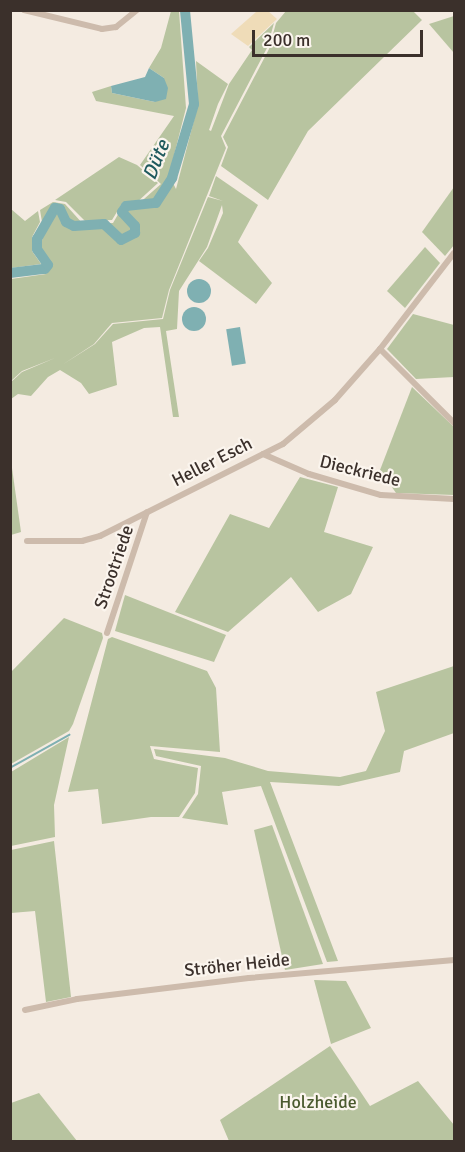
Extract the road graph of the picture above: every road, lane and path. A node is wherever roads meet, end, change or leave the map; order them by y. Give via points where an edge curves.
1 (24, 10) edge
2 (137, 10) edge
3 (454, 253) edge
4 (380, 349) junction
5 (454, 423) edge
6 (263, 454) junction
7 (454, 499) edge
8 (147, 512) junction
9 (27, 541) dead end
10 (107, 633) dead end
11 (454, 960) edge
12 (25, 1010) dead end

1 - 2 street via 102,29 116,27
3 - 4 street, Heller Esch
4 - 5 street
4 - 6 street, Heller Esch via 304,428
6 - 7 street, Dieckriede via 309,474 381,495
6 - 8 street, Heller Esch
8 - 9 street, Heller Esch via 82,541
8 - 10 street, Strootriede
11 - 12 street, Ströher Heide via 249,978 77,999

